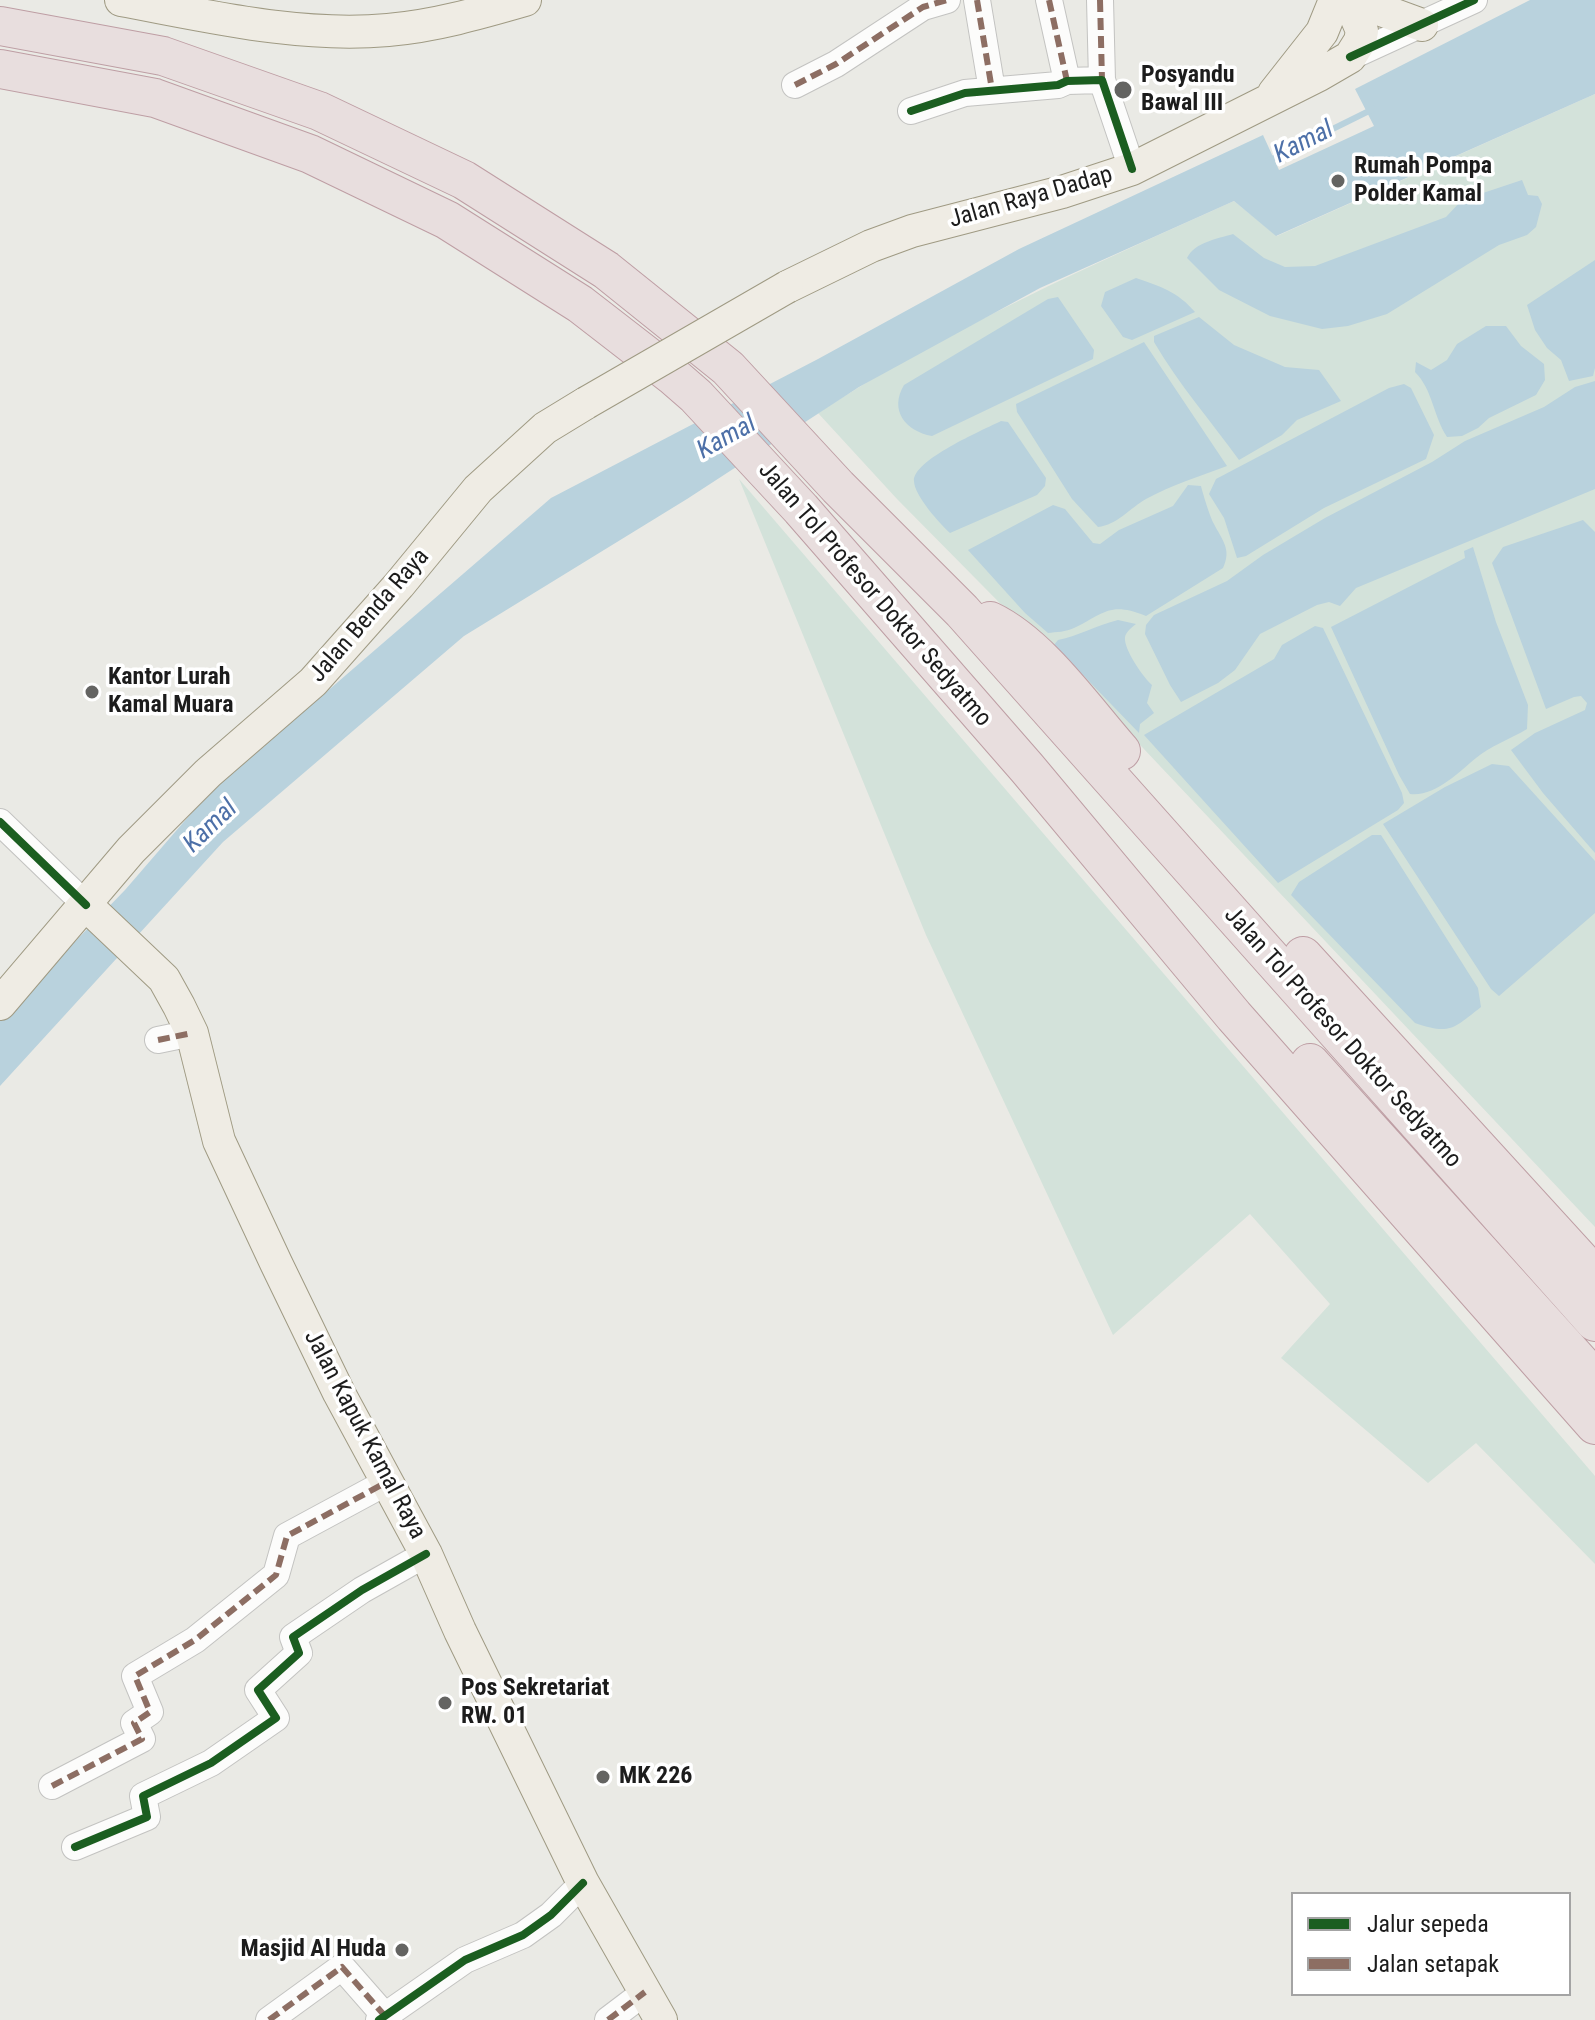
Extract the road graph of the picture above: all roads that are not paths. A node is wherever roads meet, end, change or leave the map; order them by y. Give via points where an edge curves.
1 (121, 0) edge
2 (525, 0) edge
3 (947, 0) edge
4 (977, 0) edge
5 (1049, 0) edge
6 (1100, 0) edge
7 (1335, 0) edge
8 (1352, 0) edge
9 (1474, 0) edge
10 (1422, 25) junction
11 (0, 26) edge
12 (1350, 57) junction
13 (0, 69) edge
14 (1067, 81) junction
15 (795, 85) dead end
16 (1104, 88) junction
17 (992, 90) junction
18 (1270, 99) junction
19 (911, 111) dead end
20 (1132, 169) junction
21 (787, 287) joint
22 (962, 611) junction
23 (1027, 768) junction
24 (0, 822) edge
25 (92, 911) junction
26 (0, 1004) edge
27 (192, 1033) junction
28 (158, 1040) dead end
29 (1460, 1126) junction
30 (1595, 1250) edge
31 (1595, 1276) edge
32 (1595, 1322) edge
33 (1595, 1379) edge
34 (1595, 1425) edge
35 (387, 1482) junction
36 (426, 1554) junction
37 (52, 1786) dead end
38 (75, 1847) dead end
39 (583, 1883) junction
40 (645, 1992) junction
41 (382, 2018) edge
42 (269, 2020) edge
43 (608, 2020) edge
44 (661, 2020) edge

1 - 2 main road via 253,24 337,31 445,21
3 - 15 street via 923,7
4 - 17 street
5 - 14 street
6 - 16 street
7 - 18 main road, Jalan Raya Dadap via 1322,32
8 - 10 main road
8 - 12 main road via 1362,31
9 - 10 street
10 - 12 street
11 - 22 highway, Jalan Tol Profesor Doktor Sedyatmo via 163,56 332,118 464,180 606,270 728,368
12 - 18 main road, Jalan Raya Dadap
13 - 23 highway, Jalan Tol Profesor Doktor Sedyatmo via 155,98 310,154 447,220 580,304 696,396
14 - 16 street
14 - 17 street
16 - 20 street
17 - 19 street
18 - 20 main road, Jalan Raya Dadap
20 - 21 main road, Jalan Raya Dadap via 1050,188 898,236
21 - 25 main road, Jalan Benda Raya, bridge via 545,428 478,489 313,682 208,773 131,850
22 - 29 highway, Jalan Tol Profesor Doktor Sedyatmo via 1011,631 1037,654 1244,892
22 - 32 highway, Jalan Tol Profesor Doktor Sedyatmo
23 - 33 highway, Jalan Tol Profesor Doktor Sedyatmo via 1191,932
23 - 34 highway, Jalan Tol Profesor Doktor Sedyatmo via 1234,1016
24 - 25 street
25 - 26 main road, Jalan Benda Raya
25 - 27 main road, Jalan Kapuk Kamal Raya via 164,979
27 - 28 street
27 - 35 main road, Jalan Kapuk Kamal Raya via 219,1141
29 - 30 highway
29 - 31 highway, Jalan Tol Profesor Doktor Sedyatmo
35 - 36 main road, Jalan Kapuk Kamal Raya
35 - 37 street via 287,1536 276,1575 195,1640 135,1676 150,1712 134,1723 142,1739
36 - 38 street via 293,1637 299,1653 258,1690 276,1718 211,1763 143,1796 147,1817
36 - 39 main road, Jalan Kapuk Kamal Raya
39 - 40 main road, Jalan Kapuk Kamal Raya
39 - 41 street via 523,1935 465,1960
40 - 43 street
40 - 44 main road, Jalan Kapuk Kamal Raya
41 - 42 street via 342,1967

